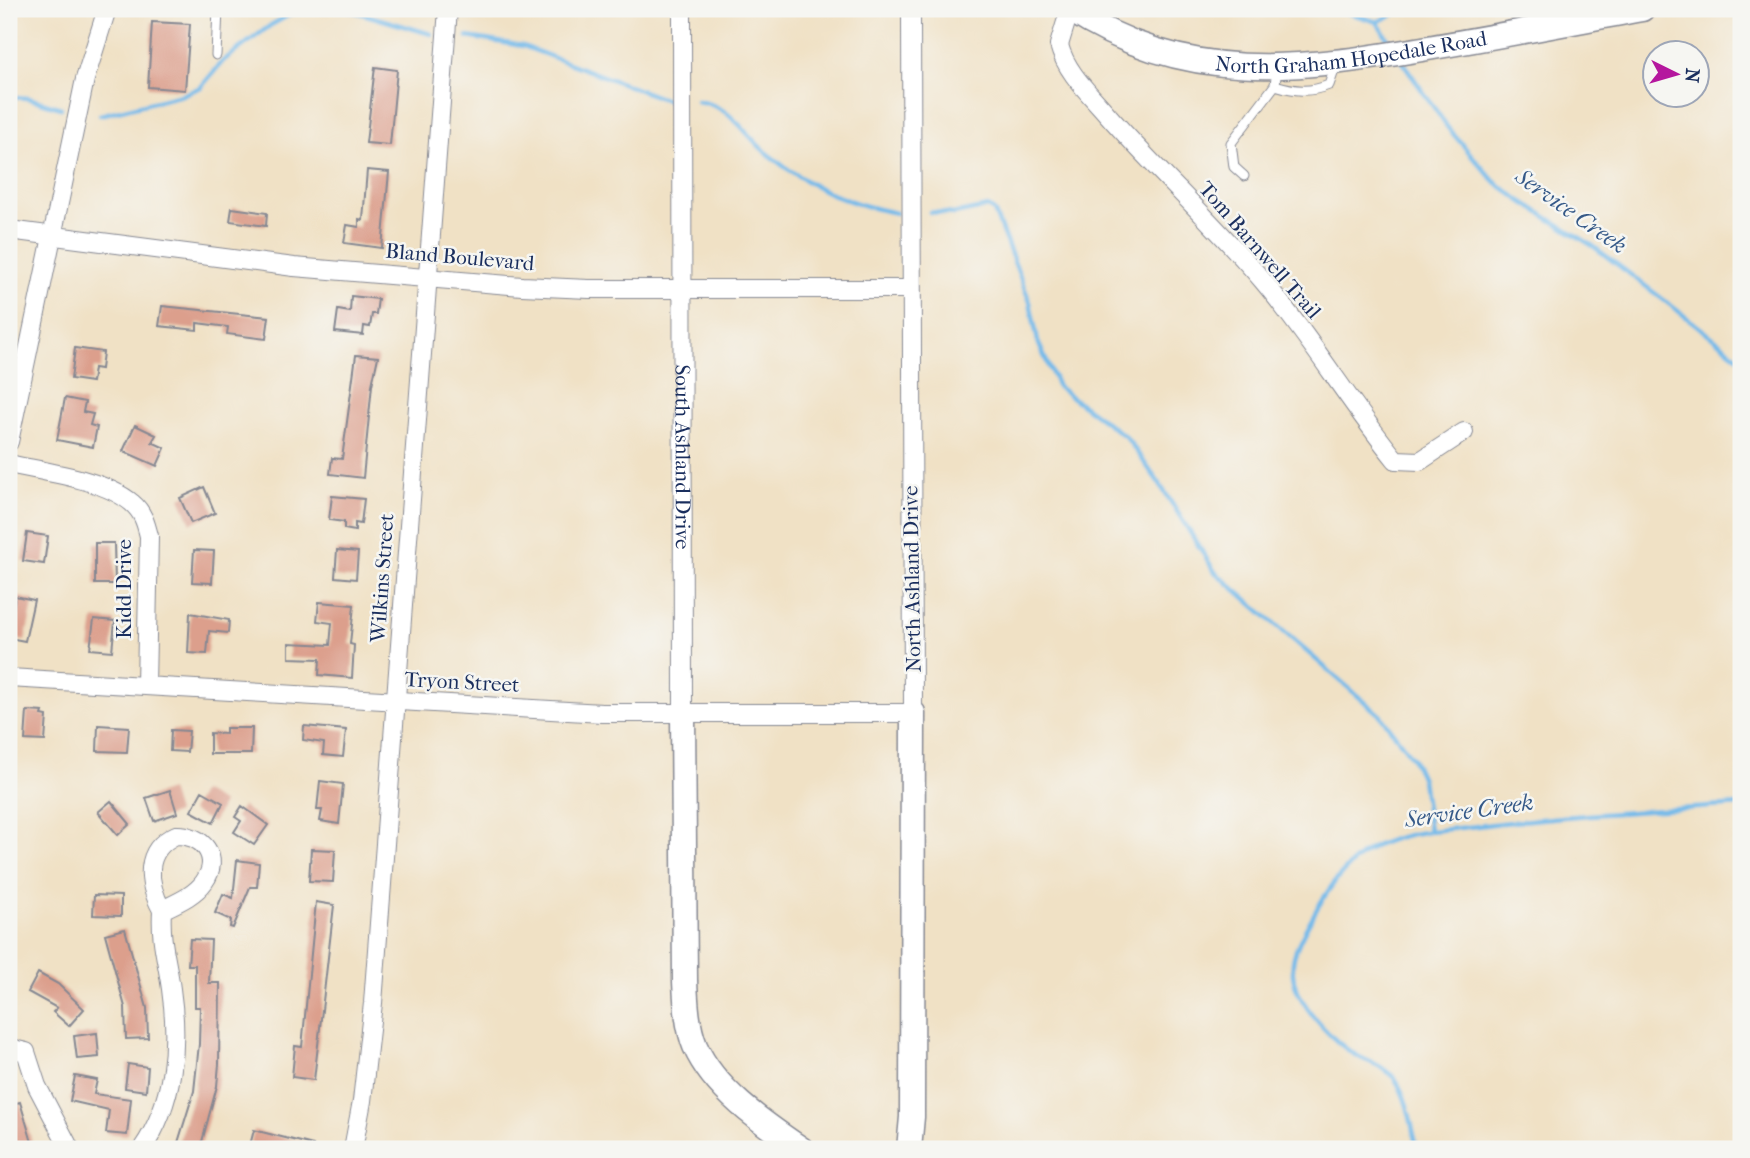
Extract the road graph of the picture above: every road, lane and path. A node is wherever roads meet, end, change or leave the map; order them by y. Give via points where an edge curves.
1 (14, 9) edge
2 (107, 9) edge
3 (219, 9) edge
4 (448, 9) edge
5 (682, 9) edge
6 (911, 9) edge
7 (1070, 9) edge
8 (1642, 9) edge
9 (9, 16) edge
10 (216, 55) dead end
11 (1276, 77) junction
12 (1244, 176) dead end
13 (9, 230) edge
14 (51, 235) junction
15 (427, 277) junction
16 (682, 289) junction
17 (910, 289) junction
18 (1464, 432) dead end
19 (9, 442) edge
20 (9, 464) edge
21 (9, 678) edge
22 (145, 685) junction
23 (397, 701) junction
24 (913, 713) junction
25 (683, 714) junction
26 (162, 910) dead end
27 (17, 1050) edge
28 (70, 1149) edge
29 (142, 1149) edge
30 (353, 1149) edge
31 (801, 1149) edge
32 (909, 1149) edge

1 - 9 lane
2 - 14 street via 85,79
3 - 10 lane
4 - 15 street, Wilkins Street
5 - 16 street, South Ashland Drive
6 - 17 street, North Ashland Drive
7 - 11 street, North Graham Hopedale Road via 1099,27 1156,50
7 - 18 street, Tom Barnwell Trail via 1059,45 1072,73 1146,159 1262,280 1396,460 1420,461
8 - 11 street, North Graham Hopedale Road
11 - 12 lane via 1231,143 1234,167
13 - 14 street, Bland Boulevard
14 - 15 street, Bland Boulevard via 294,267
14 - 19 street
15 - 16 street, Bland Boulevard via 589,289
15 - 23 street, Wilkins Street
16 - 17 street, Bland Boulevard
16 - 25 street, South Ashland Drive
17 - 24 street, North Ashland Drive
20 - 22 street, Kidd Drive via 114,490 145,519 149,536
21 - 22 street, Tryon Street
22 - 23 street, Tryon Street
23 - 25 street, Tryon Street
23 - 30 street, Wilkins Street via 373,1003
24 - 25 street, Tryon Street
24 - 32 street, North Ashland Drive
25 - 31 street, South Ashland Drive via 686,1004 696,1048 731,1094
26 - 29 street via 160,939 171,986 174,1052 160,1115
27 - 28 street

